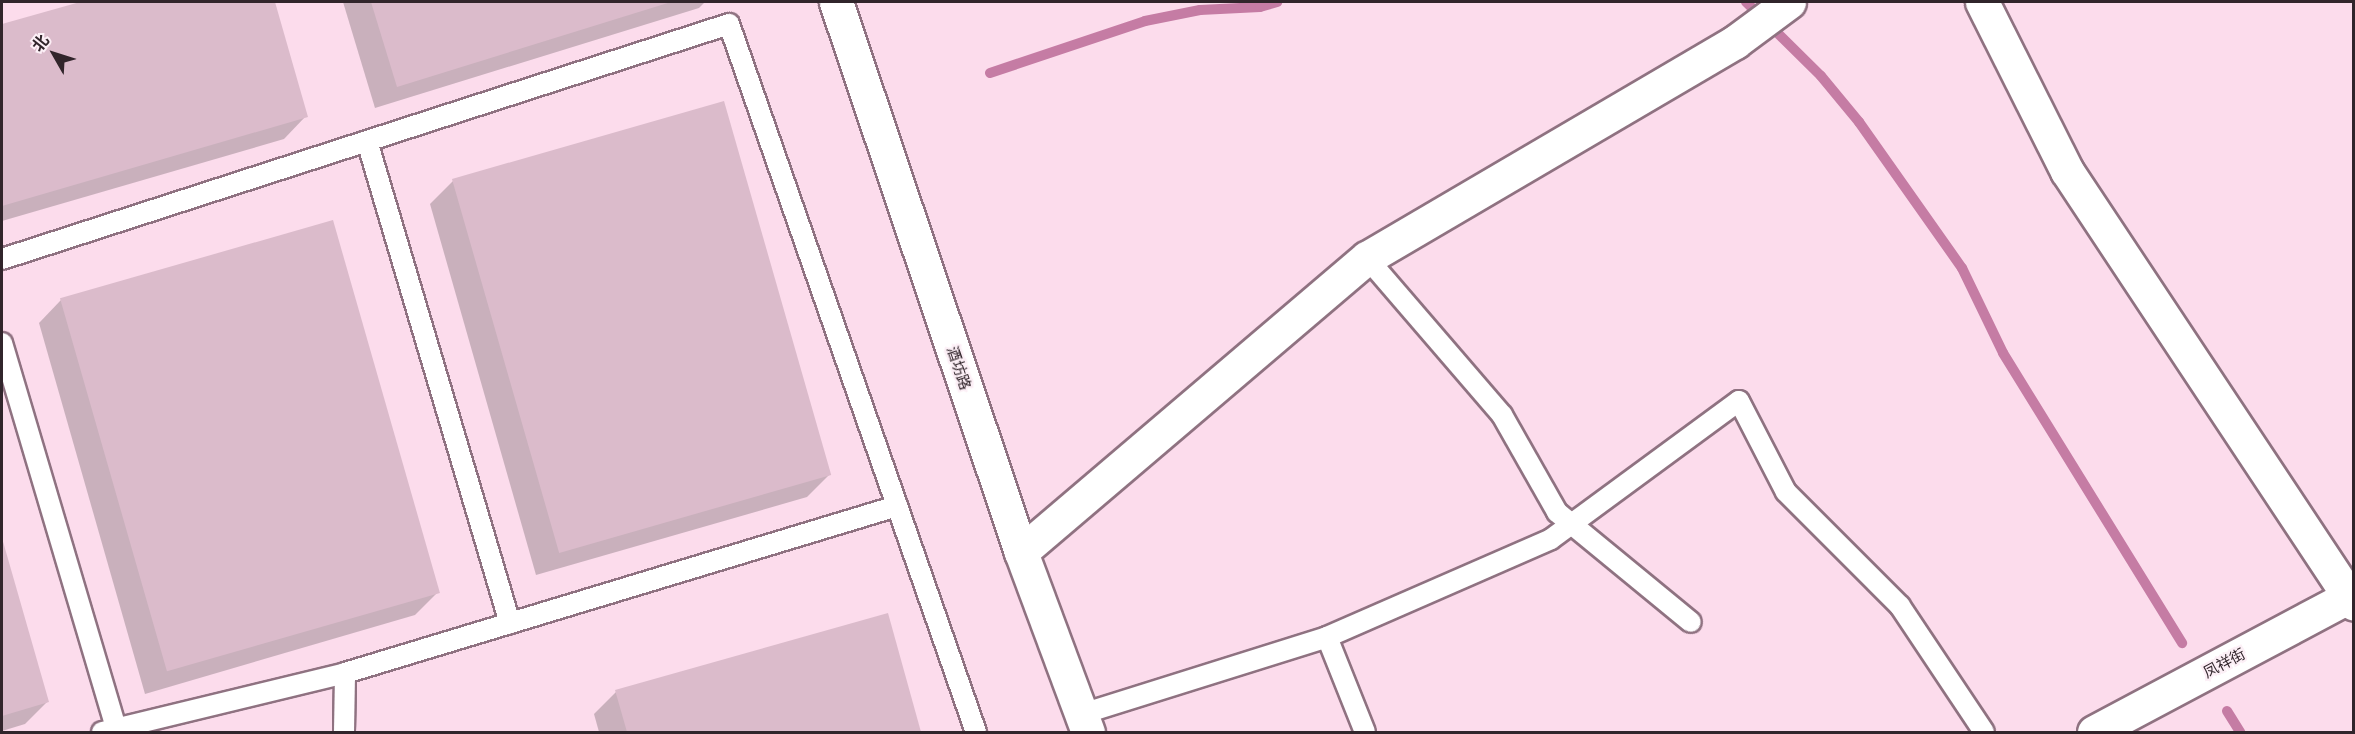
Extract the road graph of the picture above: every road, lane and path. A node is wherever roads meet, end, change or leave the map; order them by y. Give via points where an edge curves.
1 (836, 2) edge
2 (1982, 2) edge
3 (1787, 3) edge
4 (366, 141) junction
5 (1367, 258) junction
6 (2, 259) edge
7 (2, 343) edge
8 (897, 506) junction
9 (1570, 523) junction
10 (1021, 552) junction
11 (2352, 598) edge
12 (1691, 622) dead end
13 (510, 623) junction
14 (1328, 637) junction
15 (345, 673) junction
16 (1085, 723) edge
17 (109, 731) edge
18 (344, 732) edge
19 (976, 732) edge
20 (1365, 732) edge
21 (1984, 732) edge
22 (2094, 732) edge

1 - 10 street, 酒坊路
2 - 11 street via 2067,171
3 - 5 street via 1735,42
4 - 6 lane
4 - 8 lane via 729,24
4 - 13 lane
5 - 9 lane via 1502,415 1557,512
5 - 10 street
7 - 17 lane
8 - 13 lane
8 - 19 lane
9 - 12 lane
9 - 14 lane via 1551,539
9 - 21 lane via 1739,401 1786,492 1900,606
10 - 16 street, 酒坊路
11 - 22 street, 凤祥街
13 - 15 lane
14 - 16 lane
14 - 20 lane
15 - 17 lane
15 - 18 lane

